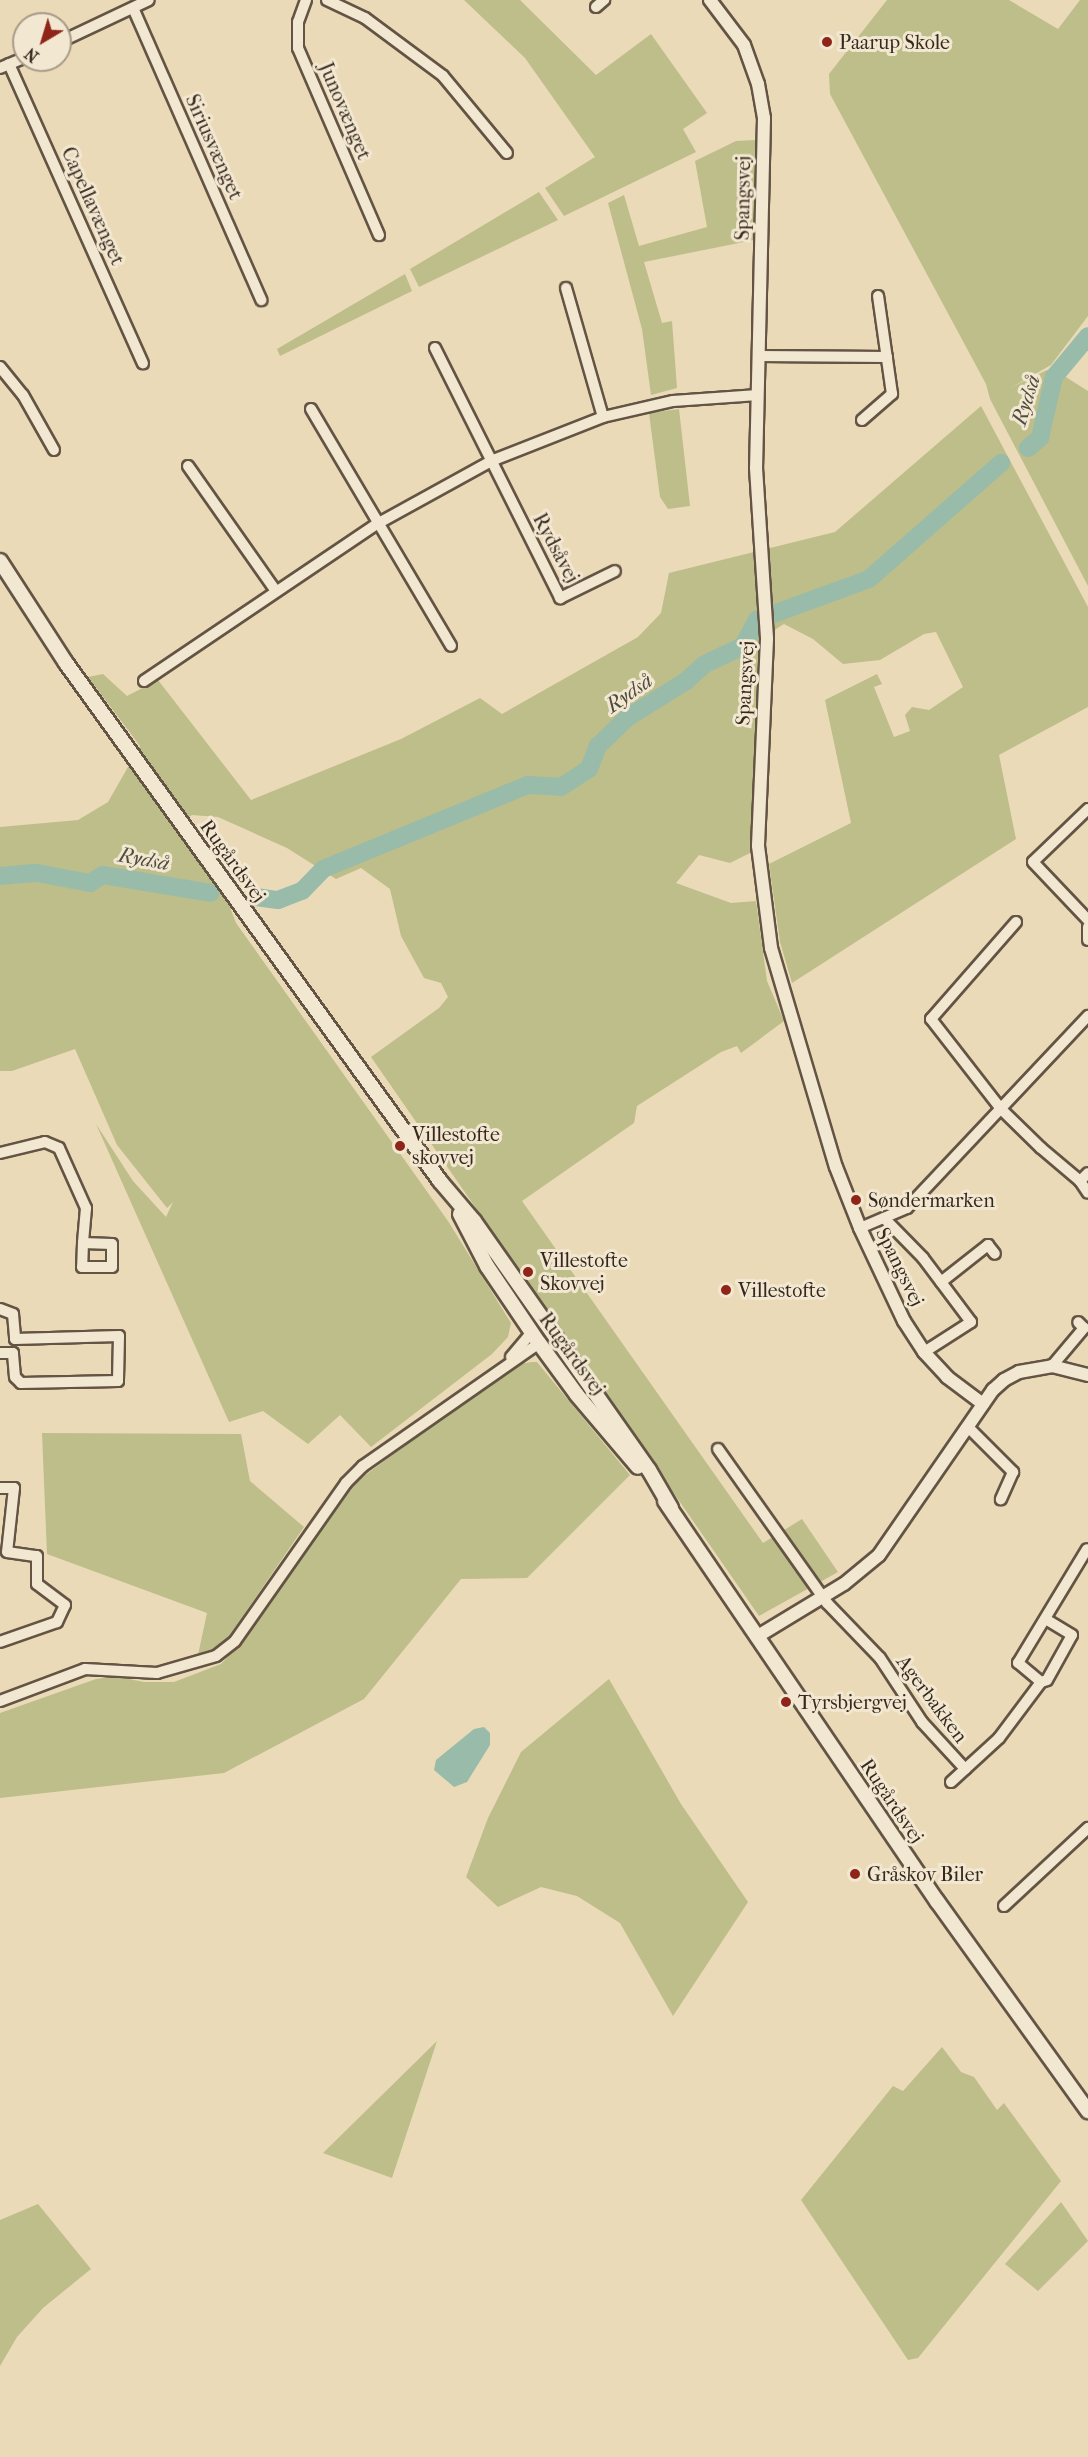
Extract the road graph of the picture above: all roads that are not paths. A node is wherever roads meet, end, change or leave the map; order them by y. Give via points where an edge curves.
1 (149, 0) edge
2 (306, 0) edge
3 (327, 0) edge
4 (710, 0) edge
5 (134, 10) junction
6 (72, 37) edge
7 (5, 66) edge
8 (507, 153) dead end
9 (379, 235) dead end
10 (567, 288) dead end
11 (878, 296) dead end
12 (261, 300) dead end
13 (435, 348) dead end
14 (759, 356) junction
15 (887, 357) junction
16 (143, 363) dead end
17 (0, 368) edge
18 (758, 394) junction
19 (311, 410) dead end
20 (603, 417) junction
21 (862, 420) dead end
22 (54, 450) dead end
23 (491, 461) junction
24 (188, 466) dead end
25 (377, 524) junction
26 (0, 561) edge
27 (615, 571) dead end
28 (276, 591) junction
29 (451, 646) dead end
30 (144, 681) dead end
31 (1088, 809) edge
32 (1088, 920) edge
33 (1016, 922) dead end
34 (1088, 927) edge
35 (1088, 940) edge
36 (1088, 1016) edge
37 (1001, 1109) junction
38 (0, 1153) edge
39 (1084, 1177) edge
40 (1088, 1193) edge
41 (884, 1218) junction
42 (860, 1228) junction
43 (83, 1243) dead end
44 (995, 1254) dead end
45 (941, 1282) junction
46 (0, 1309) edge
47 (1083, 1327) edge
48 (543, 1334) junction
49 (924, 1352) junction
50 (0, 1353) edge
51 (1052, 1366) junction
52 (1088, 1375) edge
53 (983, 1404) junction
54 (968, 1427) junction
55 (718, 1449) dead end
56 (0, 1488) edge
57 (1001, 1499) dead end
58 (671, 1508) junction
59 (1087, 1549) edge
60 (823, 1597) junction
61 (1045, 1619) junction
62 (758, 1636) junction
63 (0, 1642) edge
64 (1041, 1682) junction
65 (0, 1701) edge
66 (965, 1769) junction
67 (951, 1782) dead end
68 (1088, 1828) edge
69 (1004, 1906) dead end
70 (1088, 2111) edge

1 - 5 street
2 - 9 street, Junovænget via 298,22 298,48
3 - 8 street via 365,18 443,76
4 - 14 street, Spangsvej via 744,45 764,115
5 - 6 street
5 - 12 street, Siriusvænget
7 - 16 street, Capellavænget
10 - 20 street
11 - 15 street
13 - 23 street, Rydsåvej
14 - 15 street
14 - 18 street, Spangsvej
15 - 21 street via 892,394
17 - 22 street via 23,395
18 - 20 street via 673,401
18 - 42 street, Spangsvej via 756,468 767,607 758,796 765,914 777,978 836,1167
19 - 25 street
20 - 23 street
23 - 25 street
23 - 27 street, Rydsåvej via 560,598
24 - 28 street
25 - 28 street
25 - 29 street
26 - 48 main road, Rugårdsvej via 66,663 440,1181 487,1266
28 - 30 street
31 - 32 street via 1033,862
33 - 37 street via 931,1019
34 - 35 street
36 - 37 street
37 - 39 street
37 - 41 street via 907,1208
38 - 43 street via 45,1142 59,1148 86,1208
39 - 40 street
41 - 42 street
41 - 45 street, Spangsvej
42 - 49 street, Spangsvej via 904,1322
44 - 45 street, Spangsvej via 988,1245
45 - 49 street, Spangsvej via 971,1322
46 - 50 street via 13,1314 15,1339 119,1336 118,1381 21,1383 15,1377 13,1353
47 - 51 street
48 - 58 main road, Rugårdsvej via 577,1395
48 - 58 main road, Rugårdsvej via 570,1372 598,1397
48 - 65 street via 357,1472 235,1641 216,1656 158,1673 85,1669
49 - 53 street, Spangsvej via 947,1377
51 - 52 street
51 - 53 street via 1011,1376
53 - 54 street
54 - 57 street via 1013,1472
54 - 60 street via 891,1541 862,1570
55 - 60 street
56 - 63 street via 14,1488 7,1552 37,1556 37,1584 65,1605 57,1622
58 - 62 main road, Rugårdsvej
59 - 61 street
60 - 62 street
60 - 66 street, Agerbakken via 880,1658 922,1722
61 - 64 street via 1018,1663
61 - 64 street, Agerbakken via 1072,1635 1047,1680
62 - 70 main road, Rugårdsvej via 936,1901
64 - 66 street, Agerbakken via 1018,1717
66 - 67 street, Agerbakken
68 - 69 street

